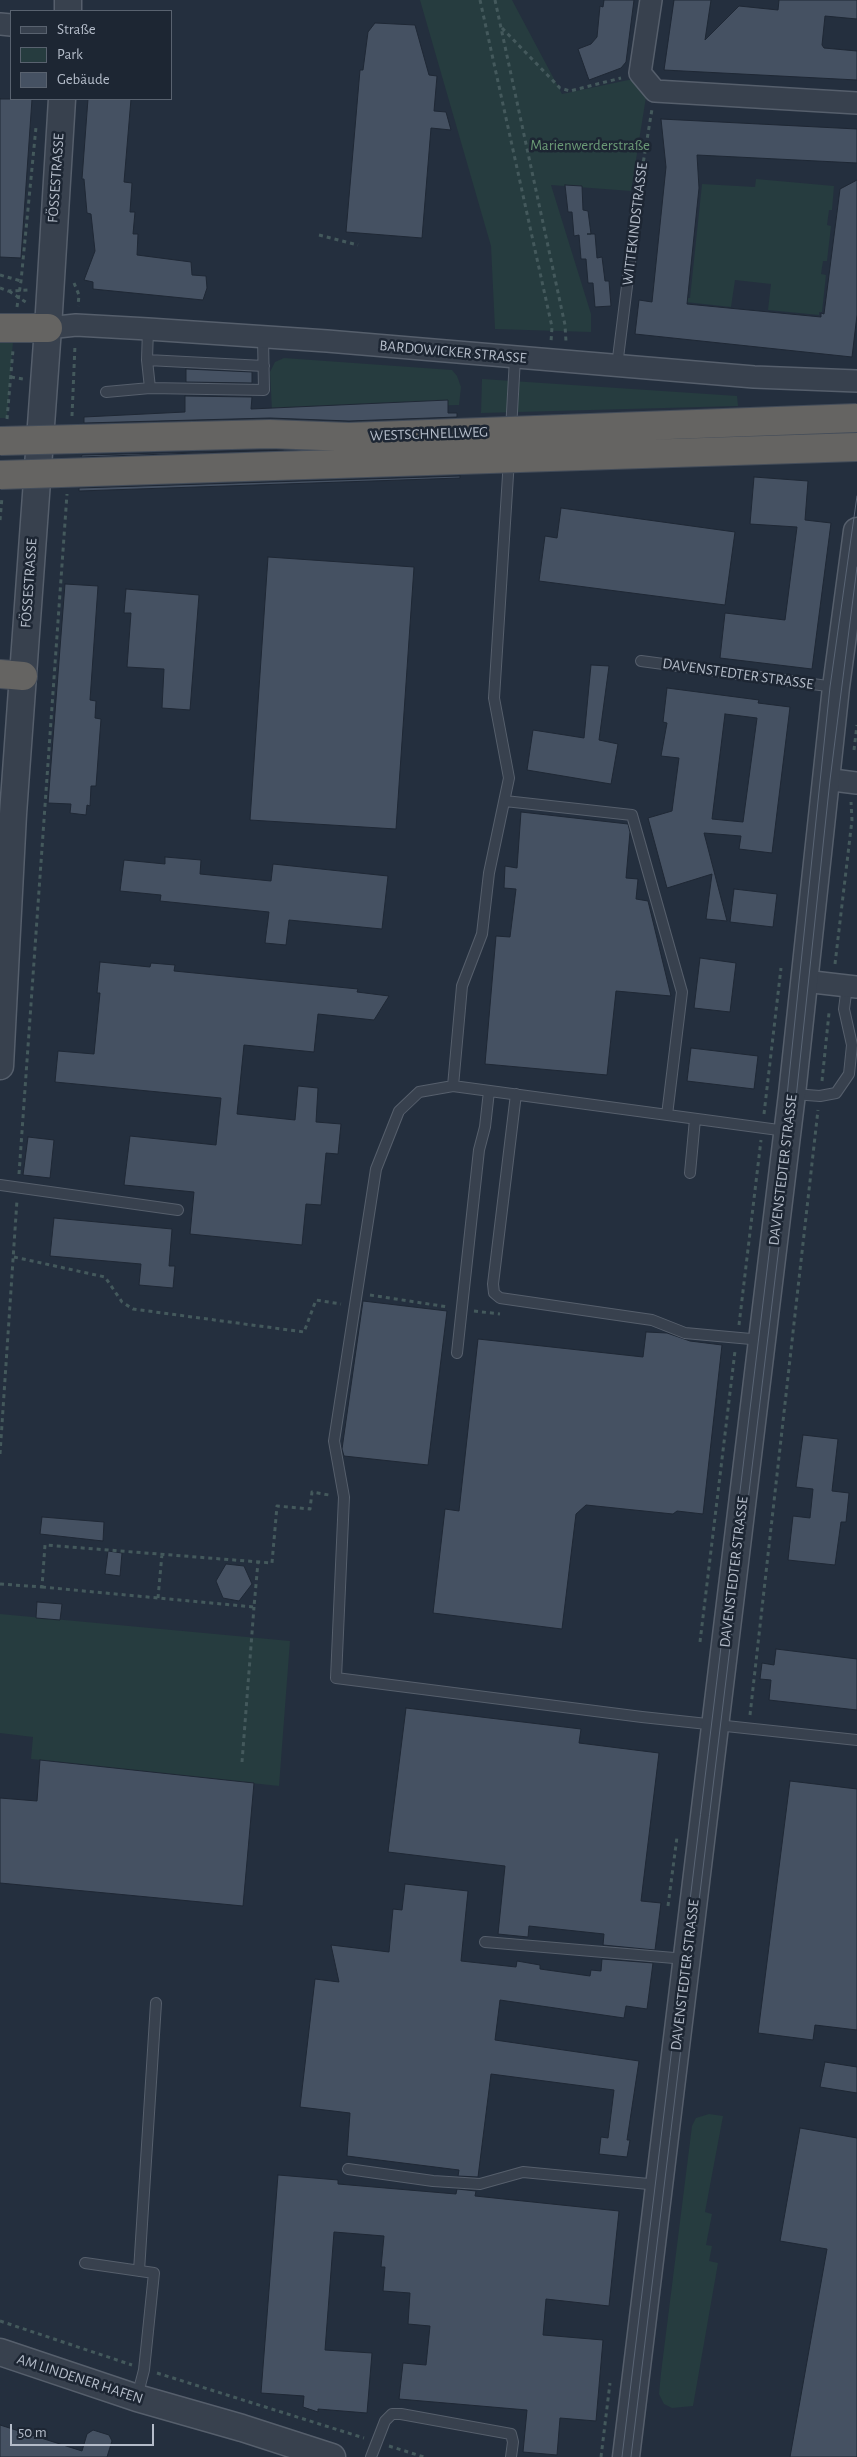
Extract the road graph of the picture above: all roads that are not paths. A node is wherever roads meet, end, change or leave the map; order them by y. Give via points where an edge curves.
1 (651, 0) edge
2 (62, 100) edge
3 (857, 103) edge
4 (636, 214) road end
5 (48, 328) junction
6 (7, 329) edge
7 (148, 329) junction
8 (263, 338) junction
9 (515, 358) junction
10 (147, 360) junction
11 (264, 366) junction
12 (617, 366) junction
13 (857, 381) edge
14 (150, 388) junction
15 (106, 392) dead end
16 (857, 418) edge
17 (0, 441) edge
18 (857, 447) edge
19 (0, 475) edge
20 (857, 531) edge
21 (641, 661) dead end
22 (11, 675) edge
23 (836, 687) junction
24 (844, 781) edge
25 (505, 801) junction
26 (804, 980) junction
27 (845, 986) edge
28 (0, 1066) edge
29 (453, 1086) junction
30 (490, 1091) junction
31 (516, 1094) junction
32 (792, 1094) junction
33 (667, 1115) junction
34 (695, 1119) junction
35 (775, 1130) junction
36 (690, 1172) dead end
37 (0, 1185) edge
38 (178, 1210) dead end
39 (750, 1339) junction
40 (457, 1353) dead end
41 (716, 1724) junction
42 (857, 1740) edge
43 (485, 1942) dead end
44 (687, 1959) junction
45 (156, 2003) dead end
46 (348, 2170) dead end
47 (660, 2185) junction
48 (85, 2263) dead end
49 (139, 2271) junction
50 (0, 2352) edge
51 (136, 2398) junction
52 (320, 2455) edge
53 (371, 2457) edge
54 (511, 2457) edge
55 (626, 2457) edge

1 - 3 street via 640,73 655,91
2 - 5 street, FÖSSESTRASSE
4 - 12 lane, WITTEKINDSTRASSE
5 - 6 highway
5 - 7 street, BARDOWICKER STRASSE via 76,324
5 - 22 street, FÖSSESTRASSE
7 - 8 street, BARDOWICKER STRASSE
7 - 10 lane
8 - 9 street, BARDOWICKER STRASSE
8 - 11 lane
9 - 12 street, BARDOWICKER STRASSE
9 - 25 lane via 494,698 509,778
10 - 11 lane
10 - 14 lane
11 - 14 lane via 264,390
12 - 13 street, BARDOWICKER STRASSE
14 - 15 lane
16 - 17 highway, WESTSCHNELLWEG, bridge via 349,437 270,434
18 - 19 highway, WESTSCHNELLWEG, bridge
20 - 23 street, DAVENSTEDTER STRASSE
21 - 23 lane, DAVENSTEDTER STRASSE
22 - 28 street, FÖSSESTRASSE via 12,814
23 - 24 street, DAVENSTEDTER STRASSE
24 - 26 street, DAVENSTEDTER STRASSE
25 - 29 lane via 489,873 482,934 462,986
25 - 33 lane via 632,814 682,992 675,1027
26 - 27 street
26 - 32 street, DAVENSTEDTER STRASSE
27 - 32 lane via 844,1009 852,1045 849,1074 836,1094
29 - 30 lane
29 - 41 lane via 419,1092 399,1111 376,1169 334,1441 344,1497 336,1678
30 - 31 lane
30 - 40 lane via 479,1150
31 - 33 lane
31 - 39 lane via 494,1292 500,1298 652,1320 685,1332
32 - 35 street, DAVENSTEDTER STRASSE
33 - 34 lane
34 - 35 lane
34 - 36 lane
35 - 39 street, DAVENSTEDTER STRASSE
37 - 38 lane
39 - 41 street, DAVENSTEDTER STRASSE
41 - 42 lane
41 - 44 street, DAVENSTEDTER STRASSE
43 - 44 lane
44 - 47 street, DAVENSTEDTER STRASSE
45 - 49 lane
46 - 47 lane via 480,2184 523,2172
47 - 55 street, DAVENSTEDTER STRASSE
48 - 49 lane
49 - 51 lane via 154,2273 144,2370
50 - 51 street, AM LINDENER HAFEN
51 - 52 street, AM LINDENER HAFEN via 242,2428
53 - 54 lane via 385,2421 392,2414 511,2434

